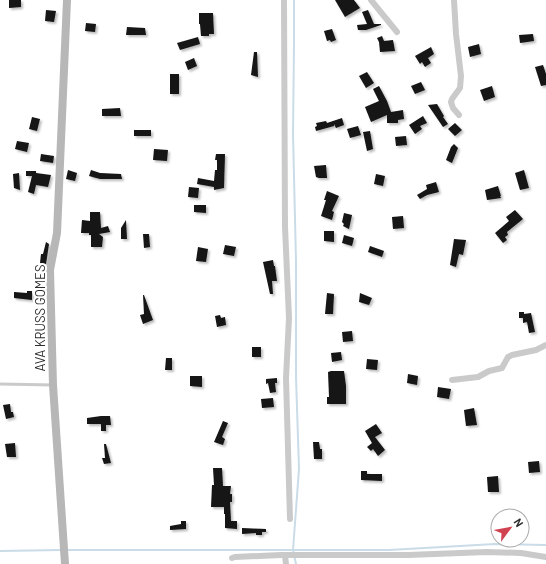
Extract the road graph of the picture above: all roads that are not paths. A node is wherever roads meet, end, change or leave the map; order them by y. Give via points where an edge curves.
1 (67, 0) edge
2 (284, 0) edge
3 (371, 0) edge
4 (454, 0) edge
5 (397, 32) dead end
6 (459, 115) dead end
7 (546, 345) edge
8 (452, 380) dead end
9 (0, 384) edge
10 (53, 385) junction
11 (290, 519) dead end
12 (285, 556) junction
13 (546, 557) edge
14 (232, 558) dead end
15 (65, 564) edge
16 (286, 564) edge

1 - 10 street, AVA KRUSS GOMES via 58,233 50,270
2 - 11 street via 285,226 289,318 286,378
3 - 5 street
4 - 6 street via 461,76 460,88 451,102
7 - 8 street via 512,355 502,368 489,371 478,378
9 - 10 lane
10 - 15 street, AVA KRUSS GOMES
12 - 13 street via 487,552
12 - 14 street
12 - 16 street

